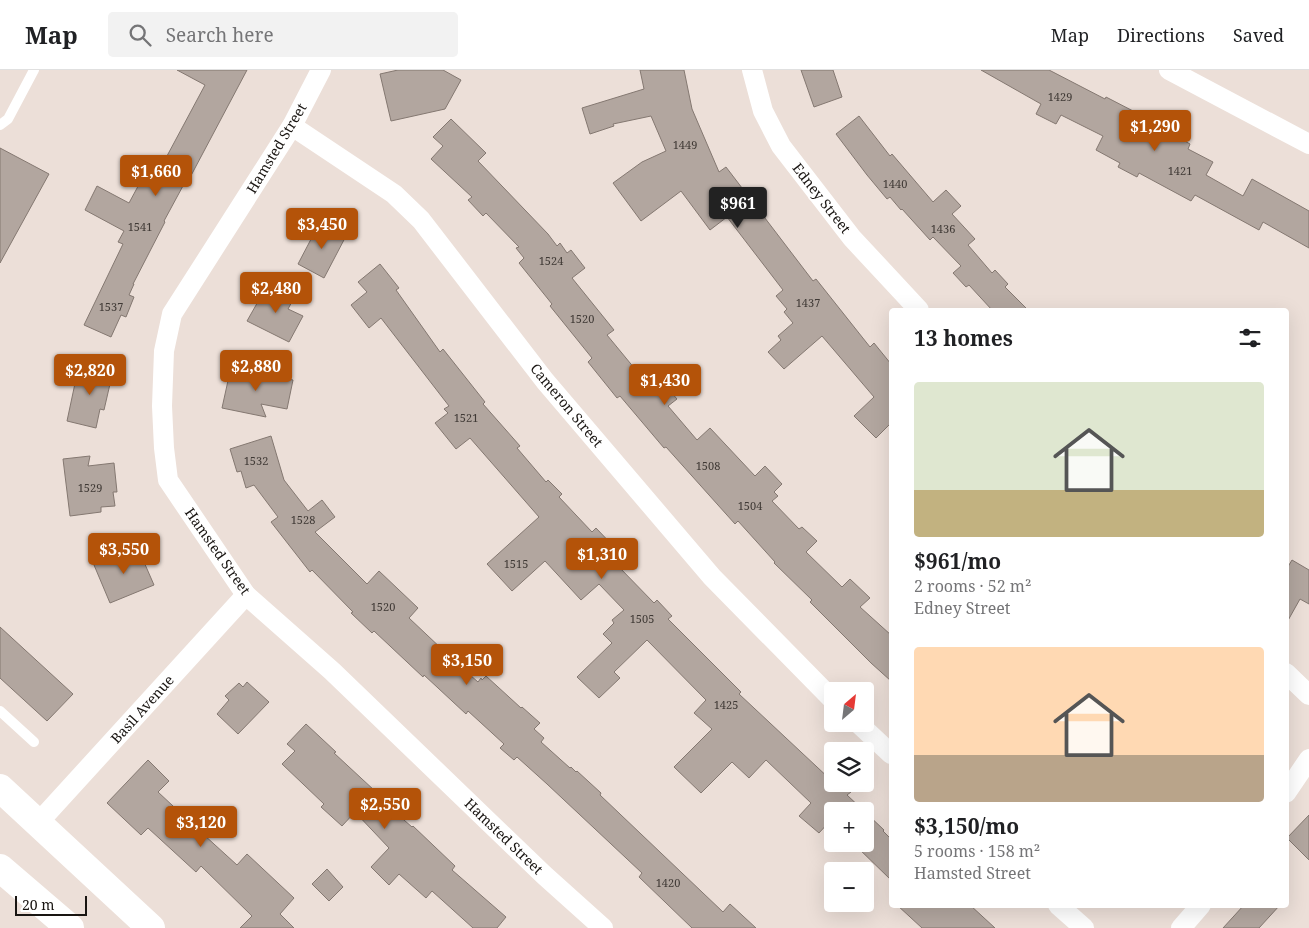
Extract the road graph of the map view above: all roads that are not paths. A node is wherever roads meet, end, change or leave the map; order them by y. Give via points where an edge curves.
1 (34, 70) edge
2 (321, 70) edge
3 (752, 70) edge
4 (1169, 70) edge
5 (0, 125) edge
6 (292, 126) junction
7 (1309, 144) edge
8 (918, 308) edge
9 (246, 594) junction
10 (1289, 676) edge
11 (824, 691) edge
12 (1309, 695) edge
13 (0, 711) edge
14 (868, 732) edge
15 (34, 742) dead end
16 (889, 752) edge
17 (1309, 759) edge
18 (0, 788) edge
19 (1289, 789) edge
20 (38, 823) junction
21 (0, 868) edge
22 (1061, 908) edge
23 (1198, 908) edge
24 (70, 928) edge
25 (151, 928) edge
26 (603, 928) edge
27 (1084, 928) edge
28 (1181, 928) edge

1 - 5 lane via 8,119
2 - 6 street, Hamsted Street
3 - 8 street, Edney Street via 763,111 781,146 852,238
4 - 7 street
6 - 9 street, Hamsted Street via 172,314 164,351 162,406 168,480
6 - 11 street, Cameron Street via 394,194 421,220 545,381 706,569
9 - 20 street, Basil Avenue
9 - 26 street, Hamsted Street via 332,670
10 - 12 street
13 - 15 lane
14 - 16 street
17 - 19 street
18 - 20 main road
20 - 25 main road
21 - 24 main road
22 - 27 street
23 - 28 street

